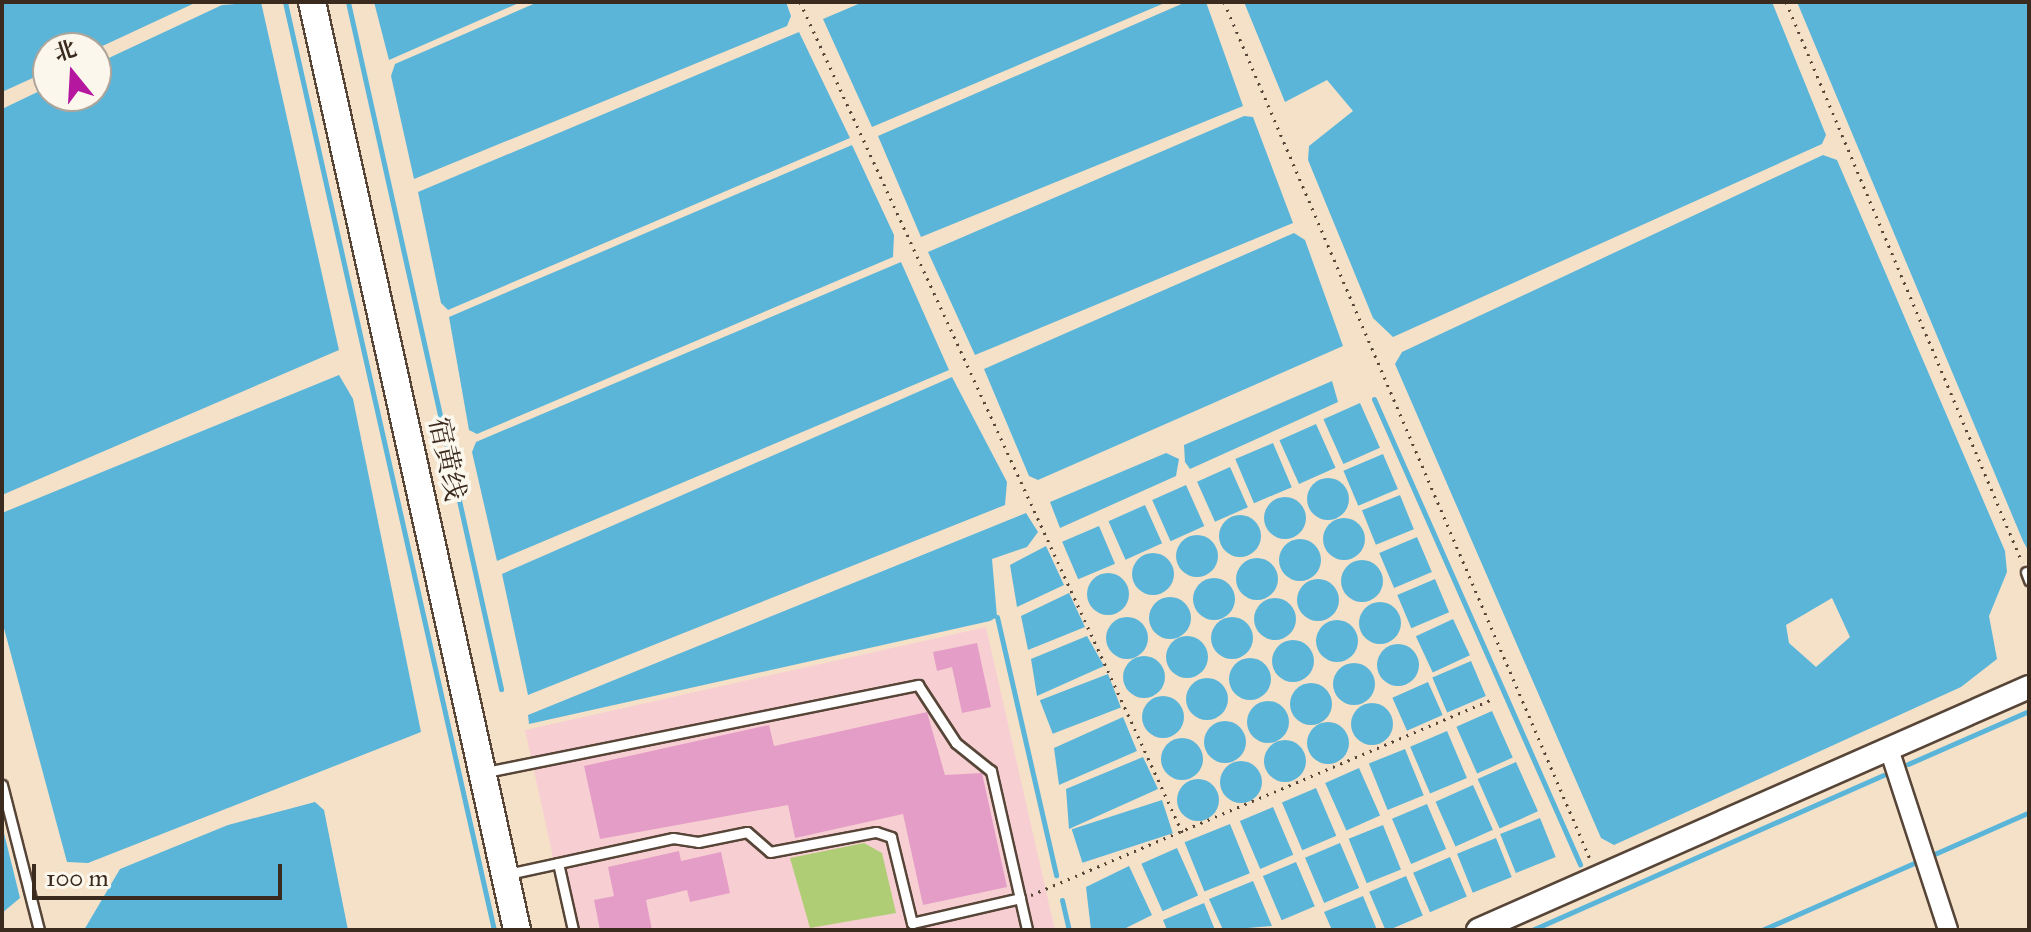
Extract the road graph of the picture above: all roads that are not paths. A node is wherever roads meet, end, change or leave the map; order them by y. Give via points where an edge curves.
1 (312, 2) edge
2 (2029, 687) edge
3 (1889, 749) junction
4 (482, 773) junction
5 (2, 785) edge
6 (558, 863) junction
7 (505, 875) junction
8 (1020, 898) junction
9 (39, 930) edge
10 (517, 930) edge
11 (573, 930) edge
12 (1027, 930) edge
13 (1478, 930) edge
14 (1948, 930) edge

1 - 4 main road, 宿黄线
2 - 3 street
3 - 13 street
3 - 14 street
4 - 7 main road, 宿黄线
4 - 8 lane via 918,685 956,743 991,771
5 - 9 lane
6 - 7 lane
6 - 8 lane via 673,838 698,842 747,832 770,852 876,832 891,837 912,923
6 - 11 lane
7 - 10 main road, 宿黄线
8 - 12 lane

